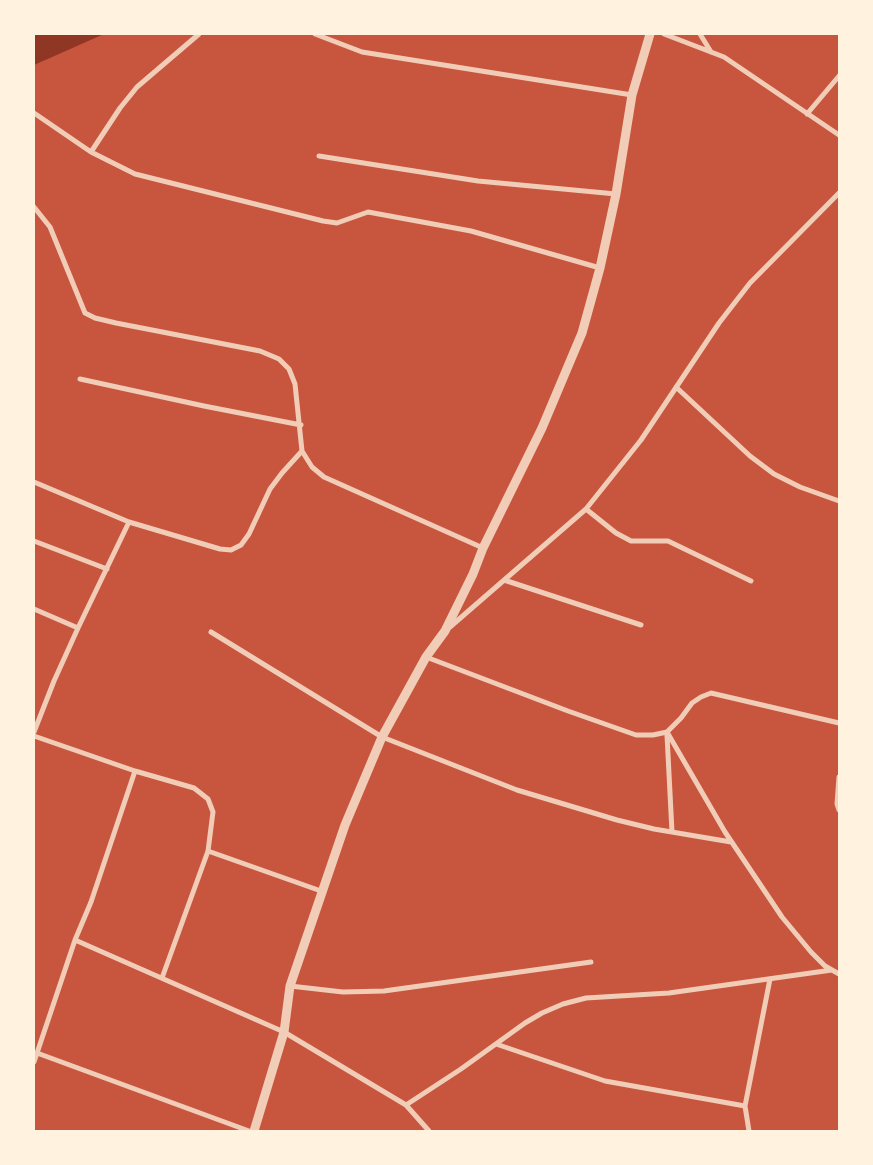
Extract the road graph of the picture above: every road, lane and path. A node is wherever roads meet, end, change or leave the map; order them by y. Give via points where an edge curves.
1 (200, 34) edge
2 (315, 34) edge
3 (650, 34) edge
4 (664, 34) edge
5 (700, 34) edge
6 (711, 52) junction
7 (839, 76) edge
8 (632, 95) junction
9 (34, 113) edge
10 (807, 114) junction
11 (839, 135) edge
12 (91, 152) junction
13 (319, 156) dead end
14 (839, 193) edge
15 (616, 194) junction
16 (34, 207) edge
17 (600, 268) junction
18 (80, 379) dead end
19 (676, 387) junction
20 (300, 425) junction
21 (302, 451) junction
22 (34, 482) edge
23 (839, 501) edge
24 (586, 509) junction
25 (129, 522) junction
26 (34, 541) edge
27 (483, 548) junction
28 (107, 568) junction
29 (504, 580) junction
30 (751, 581) dead end
31 (34, 610) edge
32 (641, 625) dead end
33 (78, 628) junction
34 (446, 630) junction
35 (211, 632) dead end
36 (426, 657) junction
37 (839, 723) edge
38 (666, 732) junction
39 (34, 734) edge
40 (382, 737) junction
41 (135, 771) junction
42 (839, 777) edge
43 (839, 810) edge
44 (672, 832) junction
45 (731, 842) junction
46 (208, 851) junction
47 (321, 891) junction
48 (76, 940) junction
49 (592, 962) dead end
50 (832, 970) junction
51 (839, 974) edge
52 (162, 978) junction
53 (770, 979) junction
54 (290, 986) junction
55 (284, 1032) junction
56 (496, 1044) junction
57 (37, 1053) junction
58 (34, 1062) edge
59 (406, 1105) junction
60 (745, 1106) junction
61 (249, 1131) edge
62 (254, 1131) edge
63 (429, 1131) edge
64 (749, 1131) edge

1 - 12 street via 138,87
2 - 8 street via 362,52
3 - 8 street
4 - 6 street
5 - 6 street
6 - 10 street via 724,57
7 - 10 street
8 - 15 street
9 - 12 street
10 - 11 street
12 - 17 street via 135,174 323,221 337,223 368,212 382,214 471,231
13 - 15 street via 478,181
14 - 19 street via 750,283
15 - 17 street
16 - 20 street via 50,227 84,313 116,323 260,351 279,359 289,369 295,384
17 - 27 street via 582,333 542,428
18 - 20 street
19 - 23 street via 774,474
19 - 24 street
20 - 21 street
21 - 25 street via 270,489 241,546 231,550 220,549
21 - 27 street via 312,468 324,477
22 - 25 street
24 - 29 street
24 - 30 street via 616,534 631,541 668,541
25 - 28 street
26 - 28 street
27 - 34 street
28 - 33 street
29 - 32 street
29 - 34 street
31 - 33 street
33 - 39 street
34 - 36 street
35 - 40 street
36 - 38 street via 636,735
36 - 40 street
37 - 38 street via 711,693 692,703
38 - 44 street
38 - 45 street
39 - 41 street
40 - 44 street via 517,790 617,820
40 - 47 street
41 - 46 street via 194,788 208,799 214,812
41 - 48 street
42 - 43 street
44 - 45 street
45 - 50 street via 782,917 810,952
46 - 47 street
46 - 52 street
47 - 54 street
48 - 52 street
48 - 57 street
49 - 54 street via 384,991 343,992
50 - 51 street
50 - 53 street
52 - 55 street
53 - 56 street via 669,993 586,998 542,1013
53 - 60 street
54 - 55 street
55 - 59 street
55 - 62 street
56 - 59 street
56 - 60 street via 605,1080
57 - 58 street
57 - 61 street
59 - 63 street
60 - 64 street

